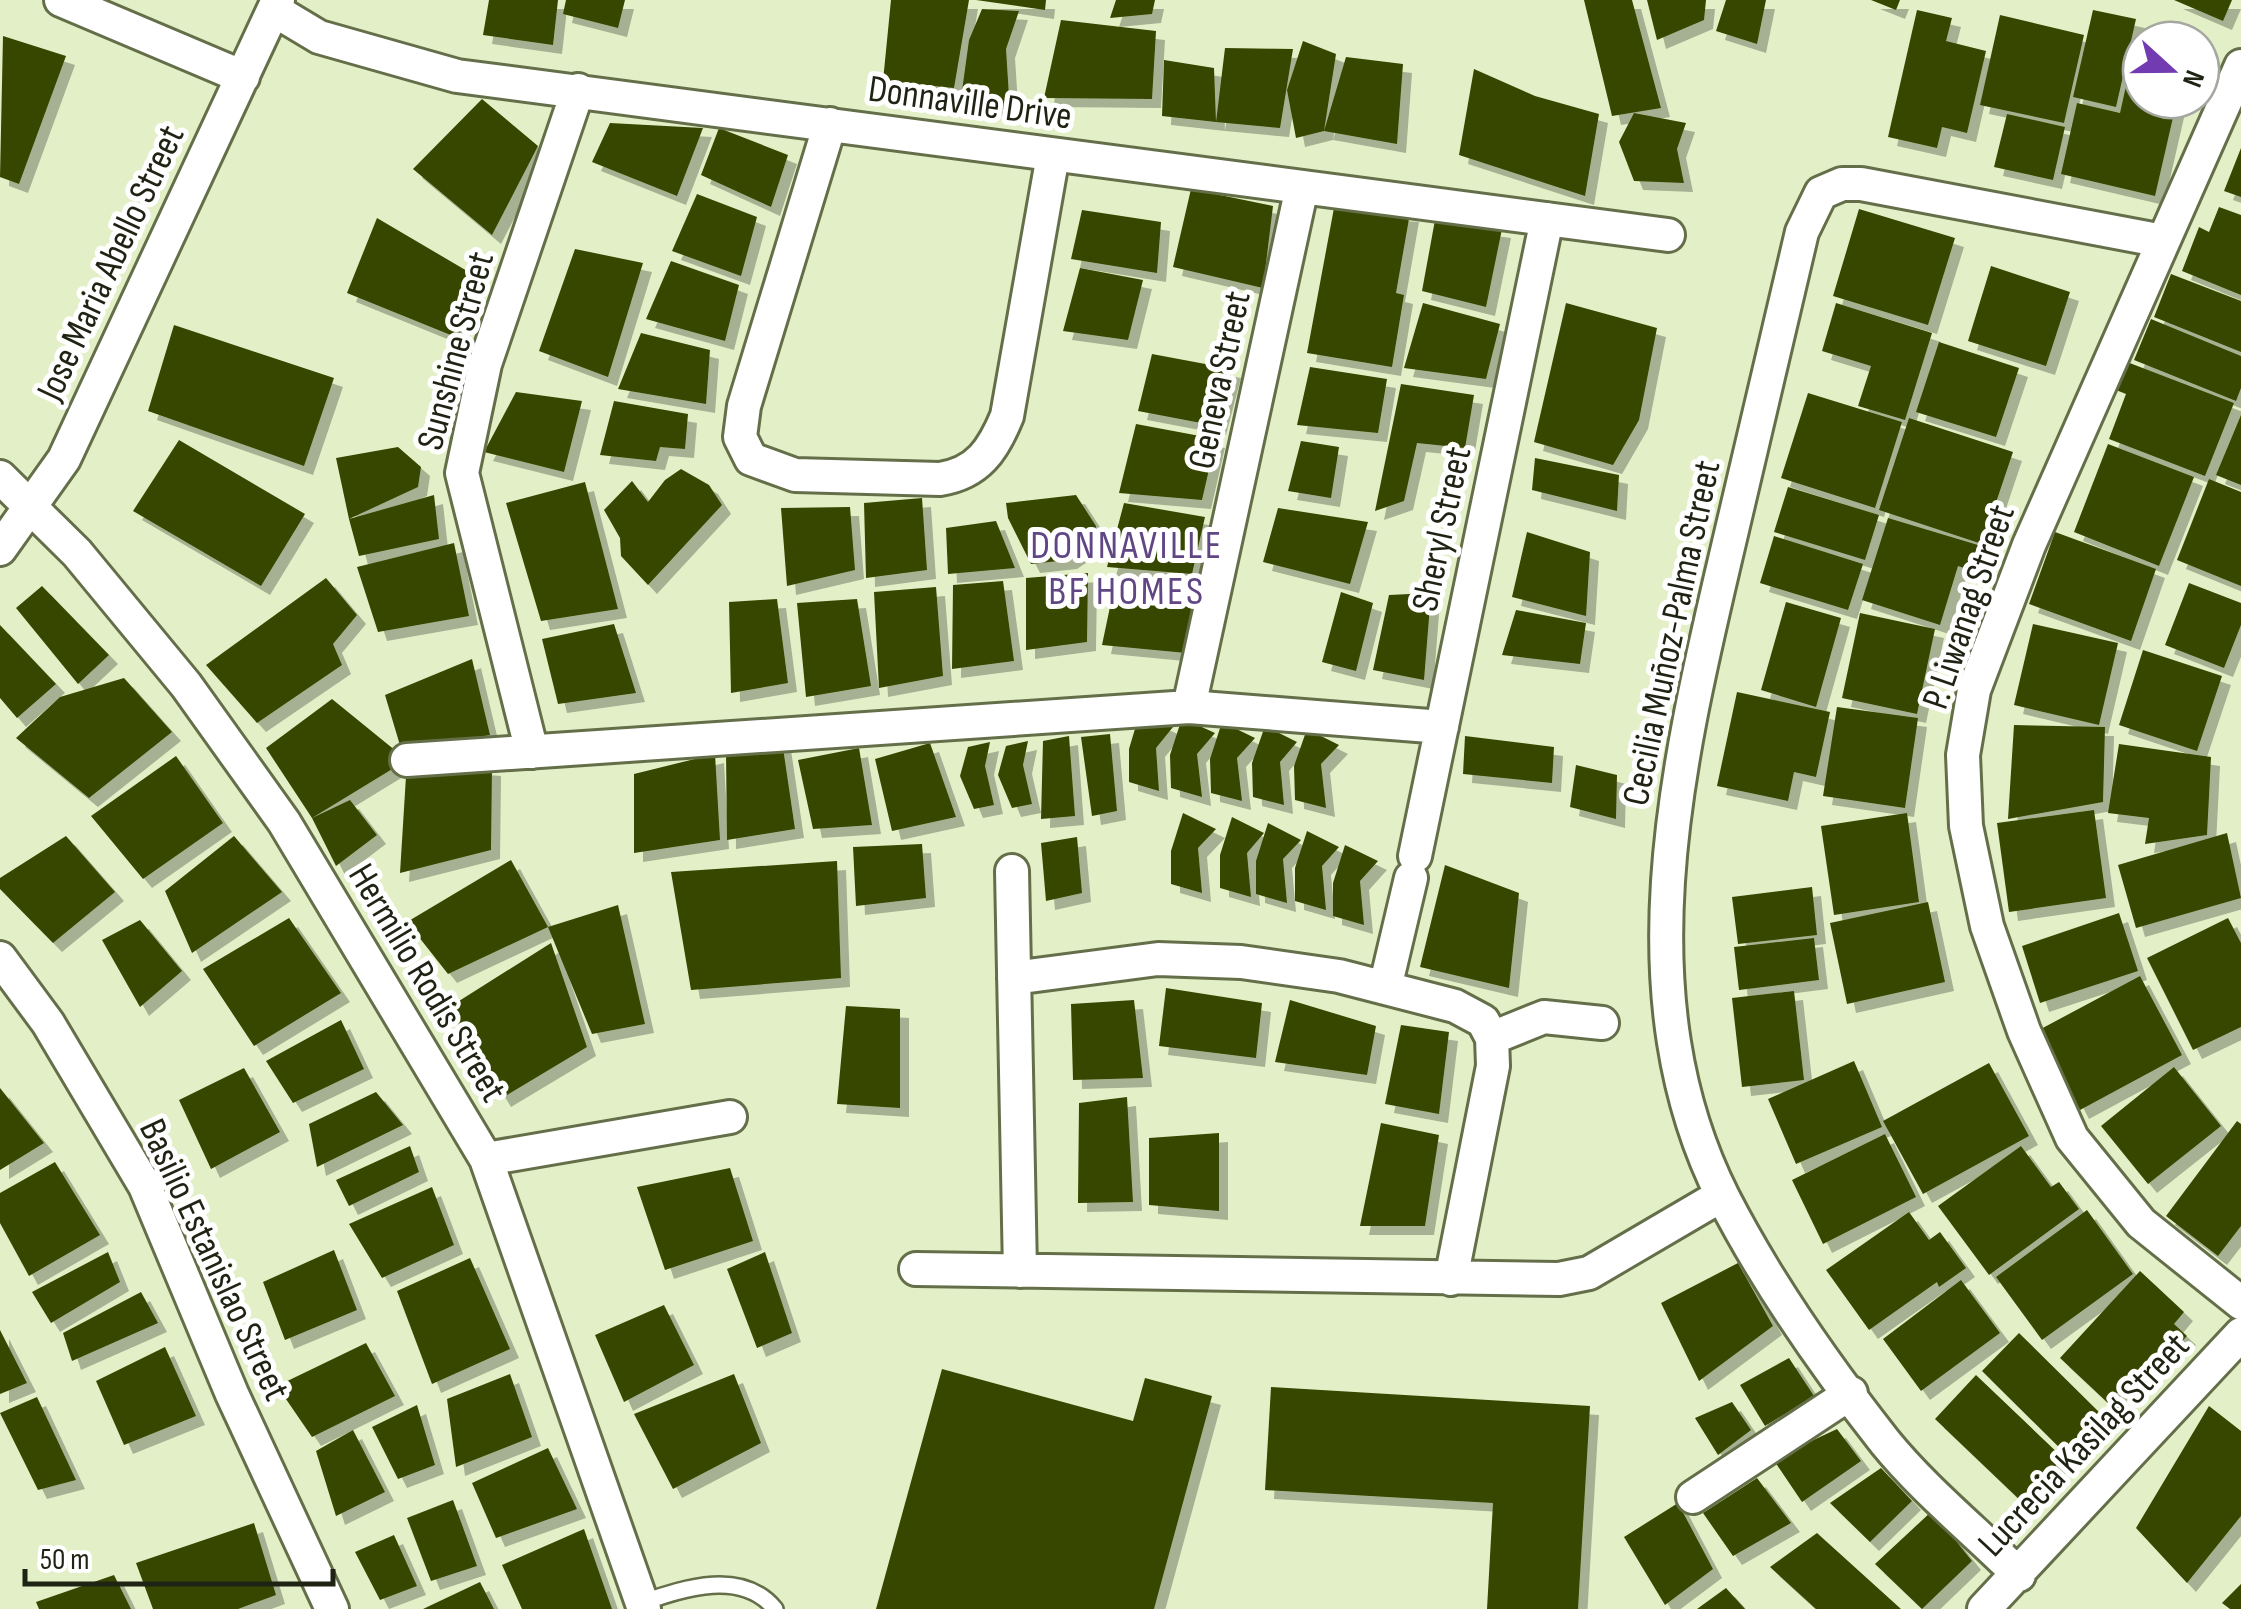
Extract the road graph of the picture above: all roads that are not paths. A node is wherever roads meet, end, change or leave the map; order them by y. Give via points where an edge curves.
1 (61, 0) edge
2 (276, 5) edge
3 (2241, 66) edge
4 (243, 76) junction
5 (578, 90) junction
6 (830, 124) junction
7 (1053, 155) junction
8 (1302, 188) junction
9 (1547, 219) junction
10 (1668, 234) dead end
11 (2163, 240) junction
12 (0, 478) edge
13 (33, 508) junction
14 (0, 549) edge
15 (1190, 707) junction
16 (1442, 728) junction
17 (532, 752) junction
18 (407, 760) dead end
19 (1012, 871) dead end
20 (0, 958) edge
21 (1014, 978) junction
22 (1384, 988) junction
23 (1602, 1022) dead end
24 (1492, 1038) junction
25 (730, 1117) dead end
26 (486, 1159) junction
27 (1722, 1195) junction
28 (916, 1268) dead end
29 (1020, 1271) junction
30 (1451, 1279) junction
31 (2241, 1303) edge
32 (2241, 1334) edge
33 (1851, 1393) junction
34 (1693, 1497) dead end
35 (2019, 1575) junction
36 (644, 1606) edge
37 (332, 1609) edge
38 (775, 1609) edge
39 (1984, 1609) edge

1 - 4 street
2 - 4 street, Jose Maria Abello Street
2 - 5 street, Donnaville Drive via 318,37 457,76
3 - 11 street, P. Liwanag Street
4 - 13 street, Jose Maria Abello Street via 64,458
5 - 6 street, Donnaville Drive
5 - 17 street, Sunshine Street via 485,364 462,473
6 - 7 street, Donnaville Drive
6 - 7 street via 740,437 750,459 795,475 940,478 979,464 1007,416
7 - 8 street, Donnaville Drive
8 - 9 street, Donnaville Drive
8 - 15 street, Geneva Street
9 - 10 street, Donnaville Drive
9 - 16 street, Sheryl Street
11 - 27 street, Cecilia Muñoz-Palma Street via 1861,184 1822,193 1810,212 1686,724 1668,852 1667,952 1679,1064
11 - 31 street, P. Liwanag Street via 2029,544 1974,690 1963,754 1966,826 1988,926 2024,1031 2072,1138 2141,1223
12 - 13 street, Hermilio Rodis Street
13 - 14 street, Jose Maria Abello Street
13 - 26 street, Hermilio Rodis Street via 175,670 273,807
15 - 16 street
15 - 17 street
16 - 22 street, Sheryl Street
17 - 18 street
19 - 21 street
20 - 37 street, Basilio Estanislao Street via 48,1022 145,1186
21 - 22 street via 1158,959 1241,962
21 - 29 street
22 - 24 street via 1455,1006 1484,1021
23 - 24 street via 1544,1018
24 - 30 street via 1493,1066
25 - 26 street
26 - 36 street, Hermilio Rodis Street
27 - 30 street via 1589,1273
27 - 33 street, Cecilia Muñoz-Palma Street via 1780,1294
28 - 29 street
29 - 30 street
32 - 35 street, Lucrecia Kasilag Street
33 - 34 street
33 - 35 street, Cecilia Muñoz-Palma Street via 1887,1444
35 - 39 street, Lucrecia Kasilag Street
36 - 38 lane via 686,1588 718,1584 746,1589

